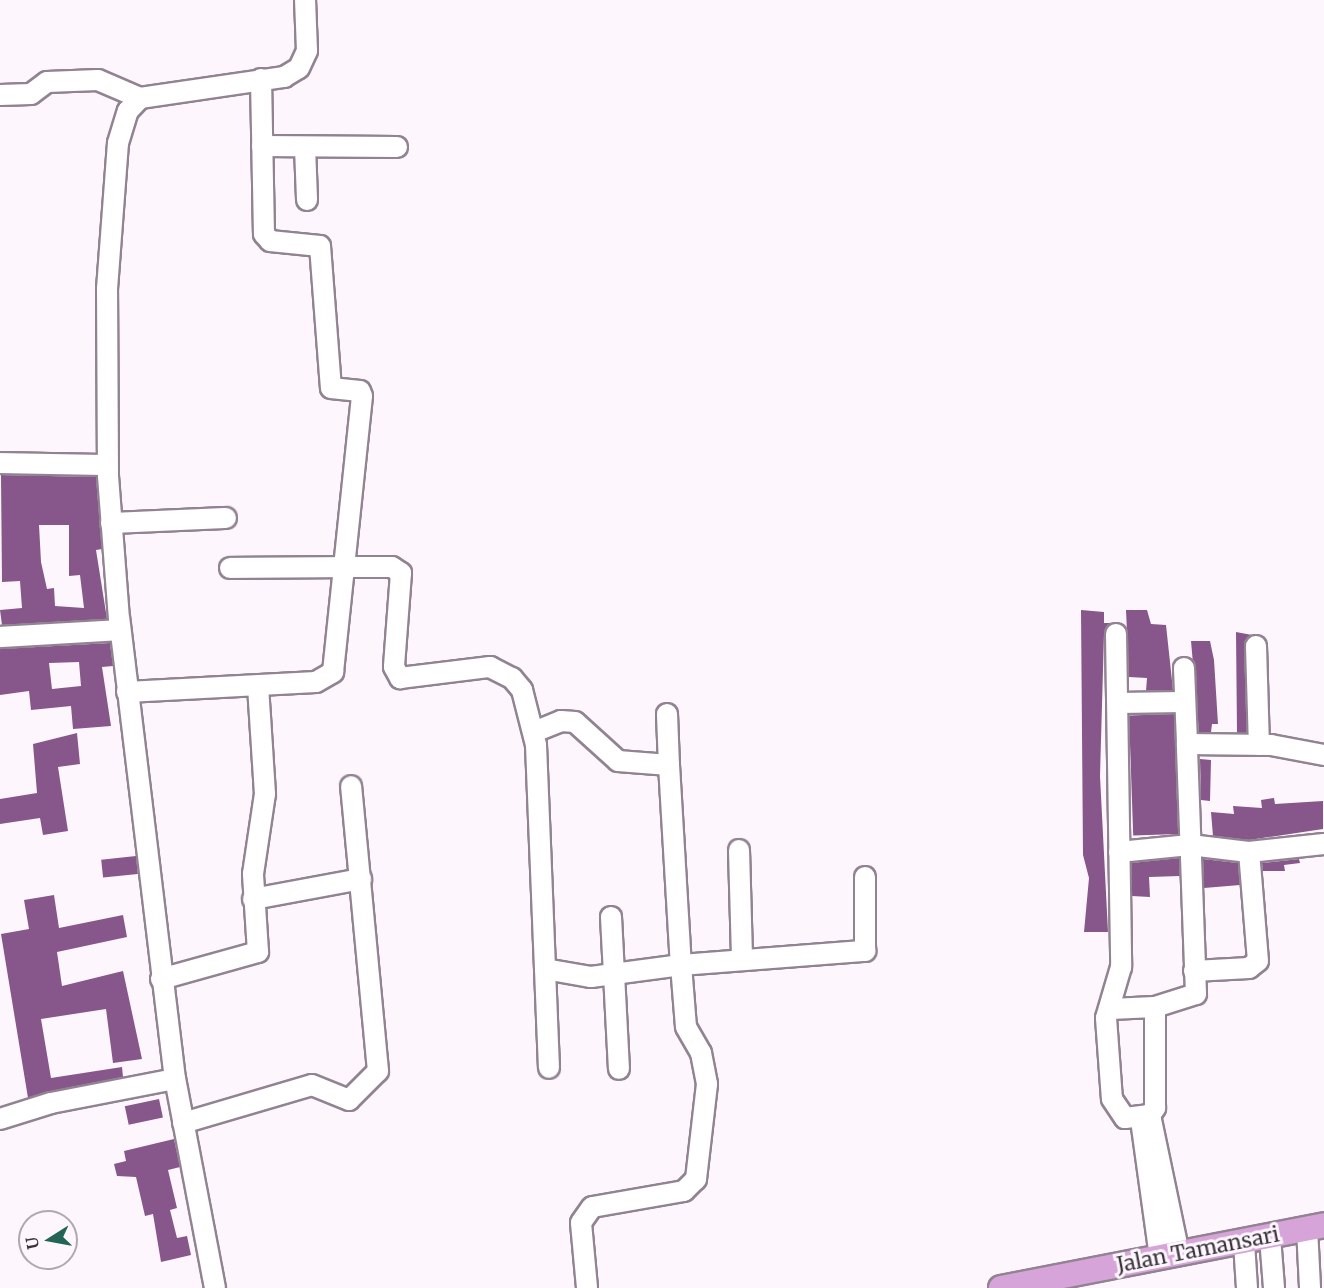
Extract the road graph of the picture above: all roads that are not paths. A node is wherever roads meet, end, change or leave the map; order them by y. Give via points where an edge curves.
1 (305, 0) edge
2 (261, 79) junction
3 (0, 95) edge
4 (140, 98) junction
5 (262, 146) junction
6 (305, 147) junction
7 (397, 147) dead end
8 (307, 200) dead end
9 (0, 463) edge
10 (107, 465) junction
11 (226, 518) dead end
12 (111, 523) junction
13 (344, 567) junction
14 (230, 568) dead end
15 (120, 630) junction
16 (1116, 634) dead end
17 (0, 637) edge
18 (1256, 646) dead end
19 (1184, 668) dead end
20 (258, 686) junction
21 (127, 692) junction
22 (1183, 702) junction
23 (1118, 703) junction
24 (667, 714) dead end
25 (534, 732) junction
26 (1187, 744) junction
27 (1259, 745) junction
28 (1324, 755) edge
29 (669, 765) junction
30 (351, 786) dead end
31 (1324, 844) edge
32 (1190, 845) junction
33 (739, 850) dead end
34 (1119, 852) junction
35 (1249, 852) junction
36 (865, 877) dead end
37 (361, 879) junction
38 (253, 899) junction
39 (612, 917) dead end
40 (742, 958) junction
41 (681, 965) junction
42 (545, 969) junction
43 (1194, 971) junction
44 (614, 977) junction
45 (161, 979) junction
46 (1155, 1006) junction
47 (1110, 1009) junction
48 (549, 1068) dead end
49 (619, 1069) dead end
50 (175, 1079) junction
51 (1146, 1116) junction
52 (0, 1119) edge
53 (183, 1123) junction
54 (1316, 1227) edge
55 (1270, 1237) junction
56 (1244, 1243) junction
57 (1170, 1255) junction
58 (1028, 1284) edge
59 (215, 1288) edge
60 (587, 1288) edge
61 (1001, 1288) edge
62 (1247, 1288) edge
63 (1274, 1288) edge
64 (1310, 1288) edge

1 - 2 street via 305,61 284,77
2 - 4 street
2 - 5 street
3 - 4 street via 31,94 47,82 98,80
4 - 10 street via 128,111 118,143 106,289
5 - 6 street
5 - 13 street via 264,234 270,241 320,246 331,388 360,391 362,396
6 - 7 street
6 - 8 street
9 - 10 street
10 - 12 street
11 - 12 street
12 - 15 street
13 - 14 street
13 - 20 street via 333,672 316,682
13 - 25 street via 392,567 401,573 396,674 411,679 489,667 512,678 522,690
15 - 17 street
15 - 21 street
16 - 23 street
18 - 27 street
19 - 22 street
20 - 21 street
20 - 38 street via 265,794
21 - 45 street
22 - 23 street
22 - 26 street
23 - 34 street
24 - 29 street
25 - 29 street via 561,721 574,722 618,761
25 - 42 street
26 - 27 street
26 - 32 street
27 - 28 street
29 - 41 street
30 - 37 street
31 - 35 street
32 - 34 street
32 - 35 street
32 - 43 street
33 - 40 street
34 - 47 street via 1121,967
35 - 43 street via 1258,961 1249,968
36 - 40 street via 865,951
37 - 38 street
37 - 53 street via 380,1065 371,1082 346,1101 312,1085
38 - 45 street via 256,957
39 - 44 street
40 - 41 street
41 - 44 street
41 - 60 street via 686,1027 701,1053 707,1084 696,1179 684,1191 592,1207 581,1223
42 - 44 street
42 - 48 street
43 - 46 street via 1193,998
44 - 49 street
45 - 50 street
46 - 47 street
46 - 51 street via 1156,1099
47 - 51 street via 1112,1099 1125,1118
50 - 52 street via 51,1103
50 - 53 street
51 - 57 street
53 - 59 street
54 - 55 main road, Jalan Tamansari
54 - 64 street
55 - 56 main road, Jalan Tamansari
55 - 63 street
56 - 57 main road, Jalan Tamansari
56 - 62 street
57 - 58 main road, Jalan Tamansari
58 - 61 main road, Jalan Tamansari

